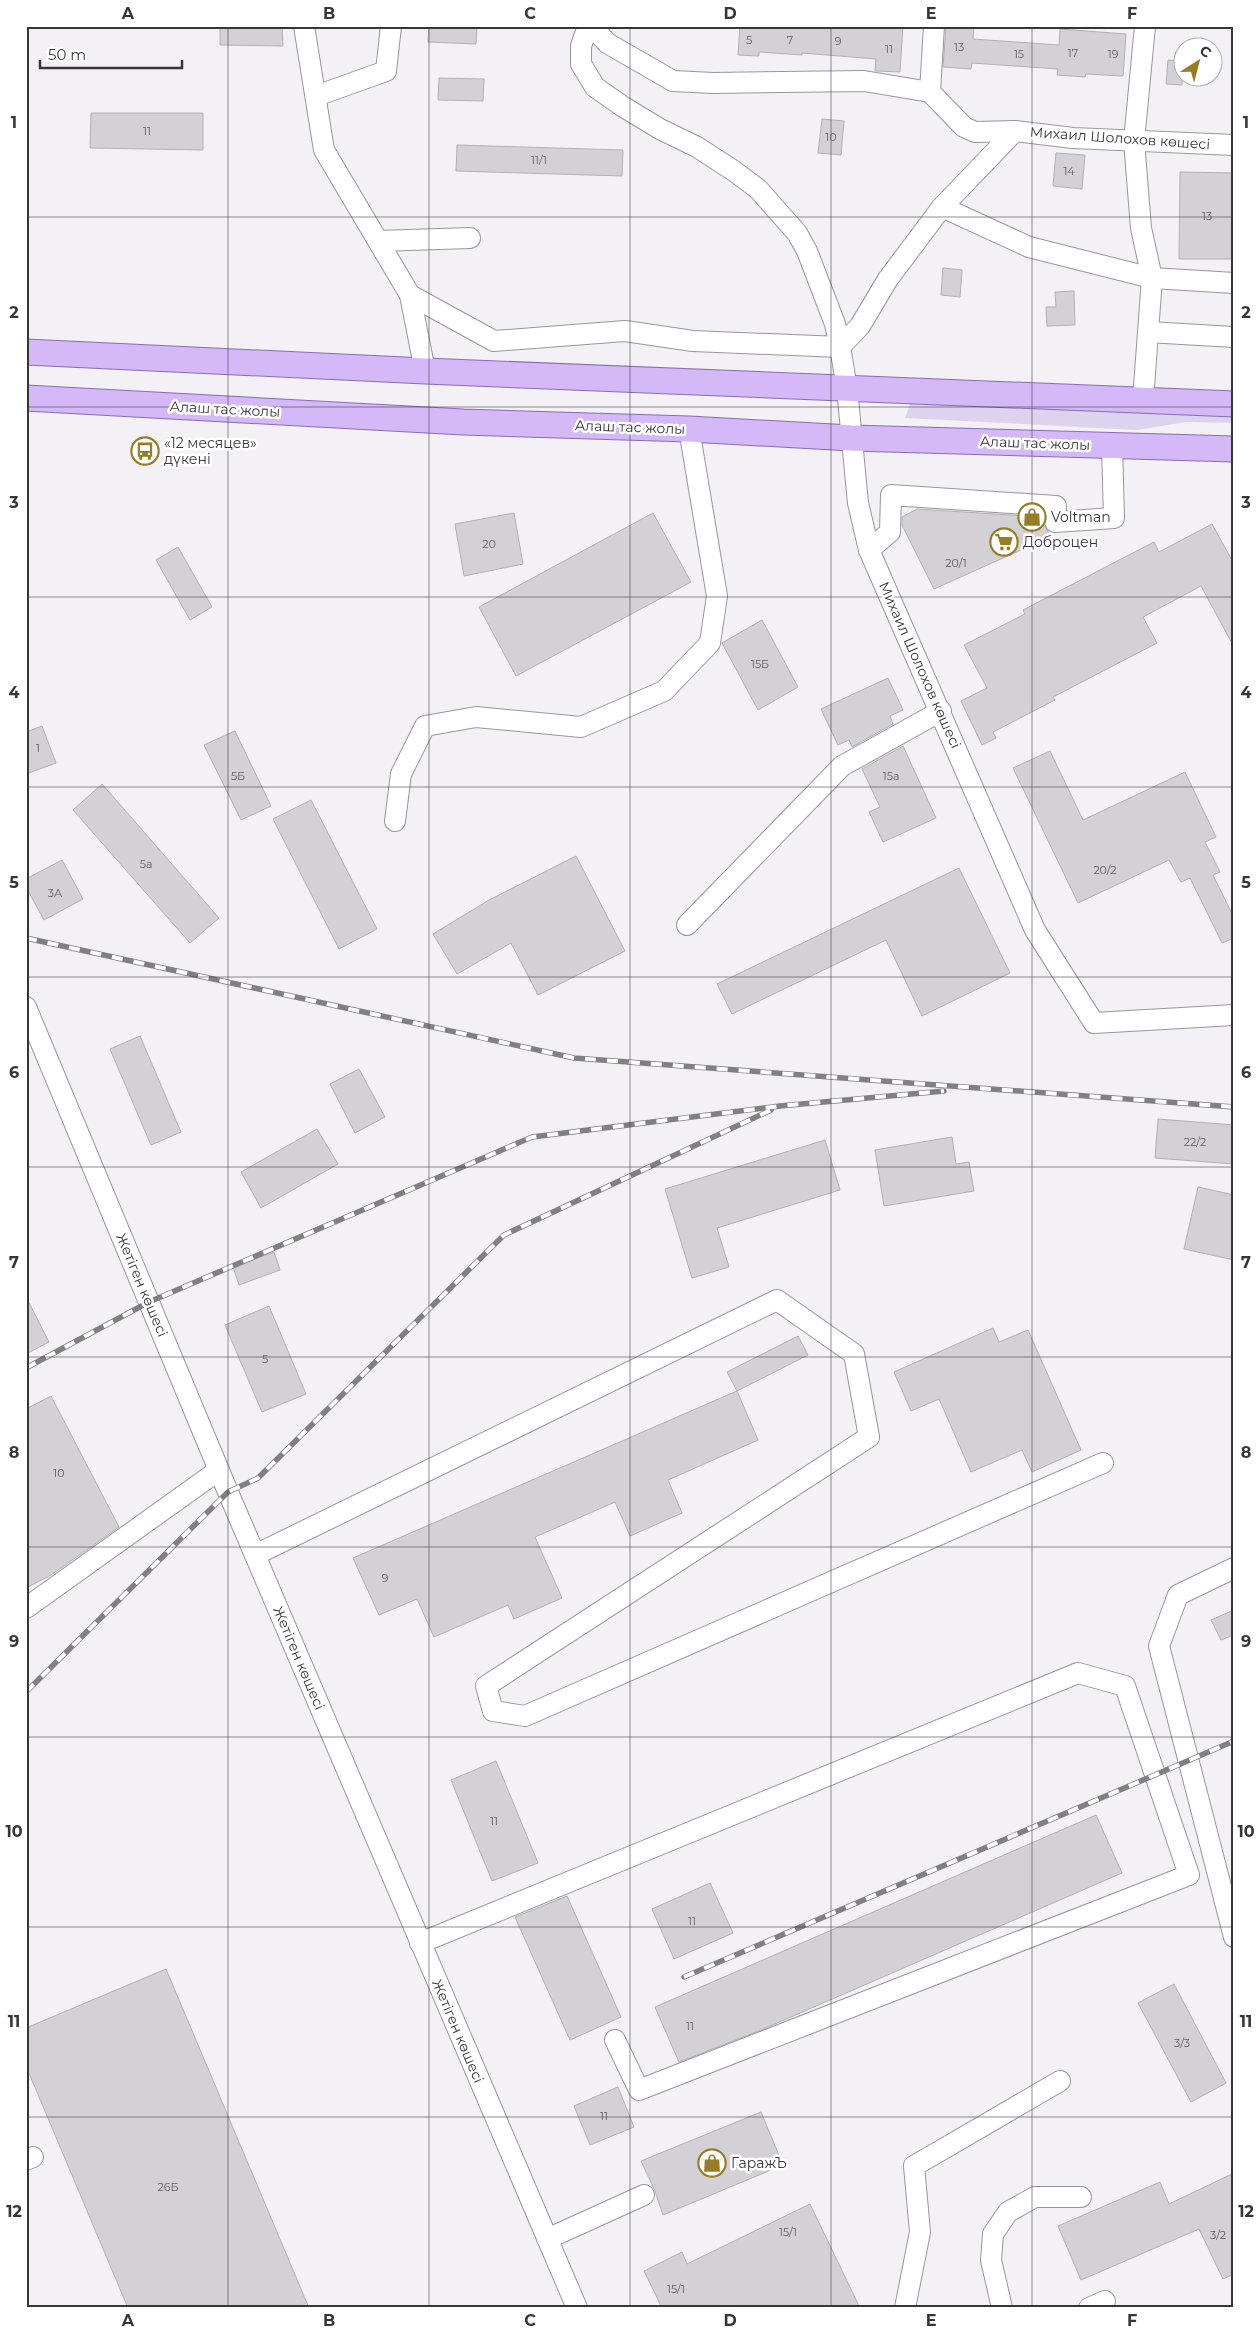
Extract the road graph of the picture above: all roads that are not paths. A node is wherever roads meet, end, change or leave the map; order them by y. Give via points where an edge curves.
1 (304, 26) edge
2 (391, 26) edge
3 (590, 26) edge
4 (934, 26) edge
5 (1145, 26) edge
6 (930, 92) junction
7 (316, 96) junction
8 (1015, 131) junction
9 (1134, 141) junction
10 (1234, 145) edge
11 (942, 207) junction
12 (470, 238) dead end
13 (378, 241) junction
14 (1152, 278) junction
15 (1234, 284) edge
16 (410, 295) junction
17 (1148, 332) junction
18 (1234, 337) edge
19 (840, 347) junction
20 (26, 352) edge
21 (425, 371) junction
22 (847, 388) junction
23 (26, 398) edge
24 (1143, 400) junction
25 (1234, 404) edge
26 (689, 429) junction
27 (851, 438) junction
28 (1112, 445) junction
29 (1234, 449) edge
30 (869, 550) junction
31 (941, 711) junction
32 (395, 821) dead end
33 (687, 925) dead end
34 (26, 1007) edge
35 (1234, 1015) edge
36 (1103, 1464) dead end
37 (219, 1470) junction
38 (255, 1555) junction
39 (1234, 1568) edge
40 (26, 1608) edge
41 (1234, 1937) edge
42 (420, 1943) junction
43 (615, 2040) dead end
44 (1060, 2081) dead end
45 (644, 2195) dead end
46 (1081, 2197) dead end
47 (547, 2239) junction
48 (577, 2308) edge
49 (905, 2308) edge
50 (1002, 2308) edge

1 - 7 street
2 - 7 street via 386,71
3 - 6 street via 607,43 673,82 864,81
3 - 19 street, Михаил Шолохов көшесі via 581,46 581,64 595,87 660,129 698,146 734,171 758,190 797,233 835,324
4 - 6 street
5 - 9 street
6 - 8 street via 964,127 975,132
7 - 13 street via 324,150
8 - 9 street, Михаил Шолохов көшесі
8 - 11 street, Михаил Шолохов көшесі
9 - 10 street, Михаил Шолохов көшесі
9 - 14 street via 1141,228
11 - 14 street via 1028,247
11 - 19 street, Михаил Шолохов көшесі via 888,279 860,326
12 - 13 street
13 - 16 street
14 - 15 street
14 - 17 street
16 - 19 street via 494,341 624,331 693,342
16 - 21 street
17 - 18 street
17 - 24 street
19 - 22 street, Михаил Шолохов көшесі
20 - 21 main road
21 - 22 main road
22 - 24 main road
22 - 27 street, Михаил Шолохов көшесі
23 - 26 main road, Алаш тас жолы via 463,422
24 - 25 main road
26 - 27 main road, Алаш тас жолы
26 - 32 street via 717,596 710,643 664,691 581,727 476,717 425,726 401,774
27 - 28 main road, Алаш тас жолы
27 - 30 street, Михаил Шолохов көшесі via 858,504
28 - 29 main road, Алаш тас жолы
28 - 30 street via 1114,518 1055,522 1056,506 891,495 890,532
30 - 31 street, Михаил Шолохов көшесі
31 - 33 street via 842,766
31 - 35 street, Михаил Шолохов көшесі via 1035,930 1094,1023
34 - 37 street, Жетіген көшесі
36 - 38 street via 525,1716 493,1711 486,1686 869,1437 854,1354 777,1300
37 - 38 street, Жетіген көшесі
37 - 40 street
38 - 42 street, Жетіген көшесі
39 - 41 street via 1178,1596 1159,1646
42 - 43 street via 1078,1673 1125,1686 1189,1875 639,2090
42 - 47 street, Жетіген көшесі
44 - 49 street via 914,2166 920,2232
45 - 47 street
46 - 50 street via 1035,2197 1008,2212 993,2234 991,2260
47 - 48 street, Жетіген көшесі

